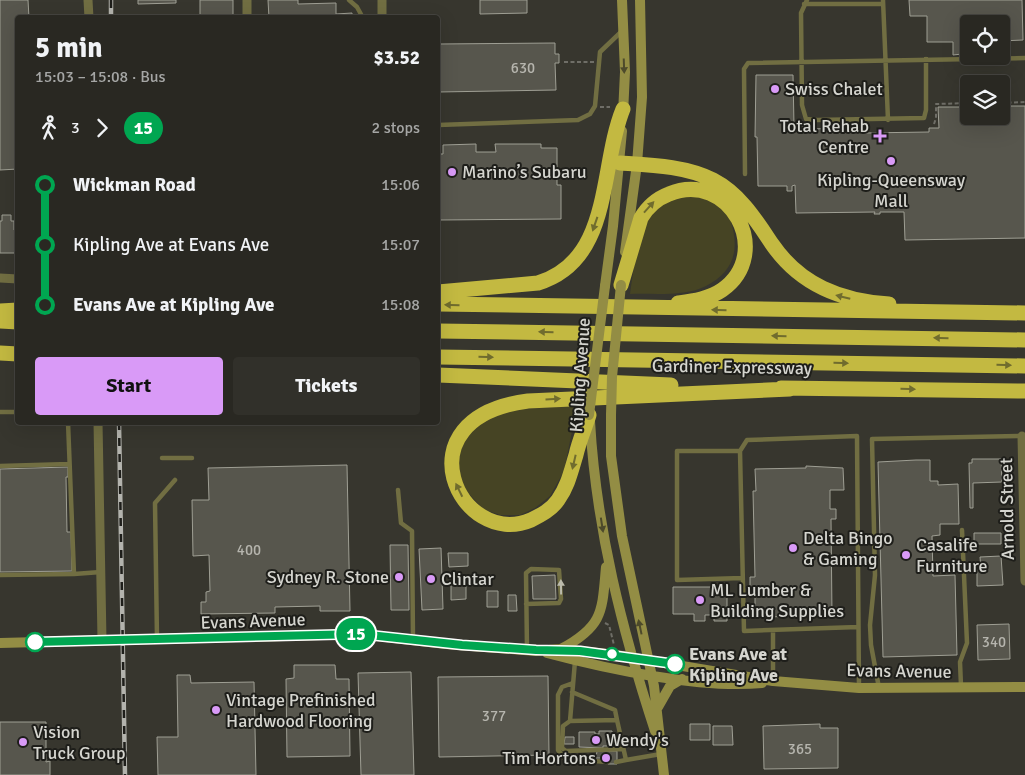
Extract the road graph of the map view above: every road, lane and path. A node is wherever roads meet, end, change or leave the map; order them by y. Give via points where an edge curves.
1 (88, 0) edge
2 (247, 0) edge
3 (349, 0) edge
4 (382, 0) edge
5 (622, 0) edge
6 (640, 0) edge
7 (806, 2) edge
8 (883, 2) edge
9 (89, 15) edge
10 (247, 15) edge
11 (361, 15) edge
12 (382, 15) edge
13 (623, 30) junction
14 (1025, 58) edge
15 (926, 59) junction
16 (887, 60) junction
17 (802, 61) junction
18 (564, 62) dead end
19 (599, 62) junction
20 (1025, 102) edge
21 (960, 103) edge
22 (1010, 103) edge
23 (595, 106) junction
24 (623, 109) junction
25 (888, 120) junction
26 (440, 124) edge
27 (934, 124) dead end
28 (620, 162) junction
29 (637, 164) junction
30 (746, 174) dead end
31 (0, 278) edge
32 (15, 279) edge
33 (621, 285) junction
34 (440, 292) edge
35 (440, 304) edge
36 (643, 309) junction
37 (15, 310) edge
38 (0, 311) edge
39 (943, 312) junction
40 (1025, 314) edge
41 (0, 321) edge
42 (15, 322) edge
43 (440, 331) edge
44 (1025, 340) edge
45 (0, 354) edge
46 (15, 354) edge
47 (440, 357) edge
48 (1025, 366) edge
49 (440, 375) edge
50 (790, 389) junction
51 (1025, 391) edge
52 (0, 412) edge
53 (15, 412) edge
54 (589, 415) junction
55 (68, 425) edge
56 (98, 425) edge
57 (1022, 436) joint
58 (740, 451) junction
59 (162, 458) dead end
60 (192, 458) dead end
61 (70, 464) junction
62 (0, 466) edge
63 (175, 480) dead end
64 (398, 490) dead end
65 (962, 530) dead end
66 (607, 558) junction
67 (101, 572) junction
68 (74, 574) junction
69 (0, 575) edge
70 (742, 578) junction
71 (1025, 581) edge
72 (526, 604) junction
73 (603, 622) dead end
74 (858, 627) junction
75 (773, 630) junction
76 (102, 640) junction
77 (157, 640) junction
78 (413, 640) junction
79 (0, 643) edge
80 (615, 647) dead end
81 (562, 649) junction
82 (532, 650) junction
83 (633, 657) junction
84 (575, 660) junction
85 (648, 660) junction
86 (637, 672) junction
87 (652, 674) junction
88 (682, 679) junction
89 (773, 681) junction
90 (573, 683) junction
91 (1025, 687) edge
92 (859, 688) junction
93 (879, 688) junction
94 (961, 688) junction
95 (572, 692) junction
96 (658, 708) junction
97 (618, 720) junction
98 (570, 721) junction
99 (623, 749) junction
100 (660, 750) junction
101 (626, 760) junction
102 (608, 762) dead end
103 (616, 762) dead end
104 (664, 775) edge

1 - 9 street
2 - 10 street
3 - 11 lane
4 - 12 street
5 - 13 main road, Kipling Avenue
6 - 29 main road, Kipling Avenue via 642,97
7 - 8 lane
7 - 17 lane via 801,12
8 - 16 lane
13 - 19 lane via 600,52
13 -> 24 main road, Kipling Avenue
14 - 15 lane
15 - 16 lane
15 - 25 lane via 924,118
16 - 17 lane
16 - 25 lane
17 - 25 lane via 802,105 806,119
17 - 30 lane via 752,62 744,66
18 - 19 path
19 - 23 lane
20 - 22 path
21 - 27 path via 936,104
23 - 24 path
23 - 26 lane via 590,114 578,120
24 - 28 main road, Kipling Avenue
24 -> 34 highway via 614,131 598,213 584,249 569,267 538,283
28 - 29 highway
28 - 54 main road, Kipling Avenue, bridge
29 - 33 main road, Kipling Avenue
39 -> 29 highway via 854,299 824,290 797,272 735,194 700,174
31 - 32 street
33 -> 36 highway via 641,218 660,197 677,190 693,189 714,195 735,211 744,231 744,251 729,284 701,299
85 -> 33 main road, Kipling Avenue, bridge via 622,536 611,456 612,377
36 -> 35 highway
39 -> 36 highway
37 - 38 highway
39 - 40 highway
41 - 42 highway
44 -> 43 highway, Gardiner Expressway
45 - 46 highway
47 -> 48 highway, Gardiner Expressway
49 - 50 highway, Gardiner Expressway
50 -> 51 highway, Gardiner Expressway
54 -> 50 highway via 571,476 549,510 524,522 496,522 481,516 461,497 455,484 452,453 466,426 497,406 528,400
52 - 53 lane
54 -> 66 main road, Kipling Avenue via 596,492
55 - 61 lane
56 - 67 street
57 - 71 street, Arnold Street
57 - 93 lane via 872,439 876,575 870,625
58 - 70 lane
58 - 70 lane via 677,451 677,580
58 - 74 lane via 747,440 857,436
59 - 60 lane
61 - 62 lane
61 - 68 lane
63 - 77 lane via 156,503
64 - 78 lane via 401,523 412,530
65 - 94 lane via 967,643 960,662
66 - 81 main road via 602,610 596,623 580,639
66 - 83 main road, Kipling Avenue
67 - 68 lane
67 - 76 street
68 - 69 lane
70 - 75 lane via 744,631
72 -> 72 lane via 559,602 559,570 527,570
72 - 82 lane
73 - 80 path via 609,625
74 - 75 lane
74 - 92 lane
75 - 89 lane
76 - 77 main road, Evans Avenue
76 - 79 main road, Evans Avenue
77 - 78 main road, Evans Avenue via 360,634
78 - 82 main road, Evans Avenue
81 - 82 main road, Evans Avenue
81 - 83 main road, Evans Avenue
82 - 84 main road, Evans Avenue
83 - 85 main road, Evans Avenue
83 - 86 main road, Kipling Avenue
84 - 86 main road, Evans Avenue
84 - 90 lane
85 - 87 main road, Kipling Avenue
85 - 89 main road, Evans Avenue
86 - 87 main road, Evans Avenue
86 - 100 main road, Kipling Avenue
87 - 88 main road, Evans Avenue
87 - 96 main road, Kipling Avenue
88 - 89 main road, Evans Avenue via 737,685
88 - 96 main road via 670,686
89 - 92 main road, Evans Avenue
90 - 95 lane
90 - 102 lane via 562,687 558,695 558,750 565,759
91 - 94 main road, Evans Avenue
92 - 93 main road, Evans Avenue
93 - 94 main road, Evans Avenue
95 - 97 lane via 615,710
95 - 98 lane
96 - 100 main road, Kipling Avenue
97 - 98 lane
97 - 99 lane
98 - 99 lane via 563,726 562,732 562,748 566,751
99 - 101 lane
100 - 101 lane
100 - 104 main road, Kipling Avenue
101 - 103 lane

